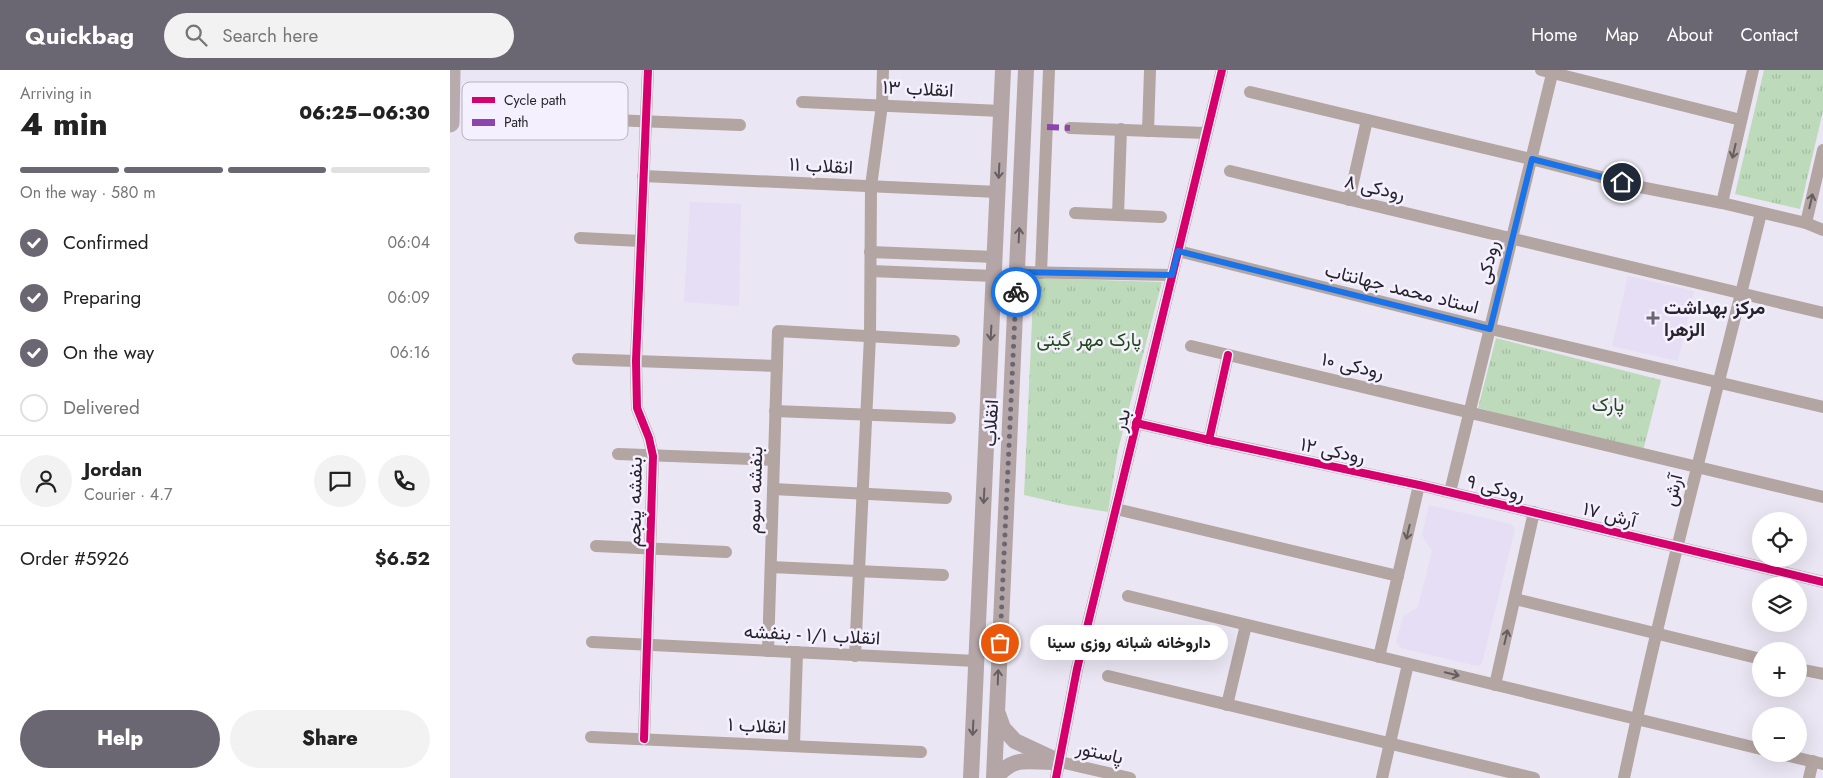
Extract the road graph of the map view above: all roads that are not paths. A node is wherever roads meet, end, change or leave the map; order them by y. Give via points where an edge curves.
1 (450, 70) edge
2 (648, 70) edge
3 (884, 70) edge
4 (1003, 70) edge
5 (1026, 70) edge
6 (1049, 70) edge
7 (1150, 70) edge
8 (1222, 70) edge
9 (1753, 70) edge
10 (1549, 71) edge
11 (1250, 92) dead end
12 (802, 102) dead end
13 (882, 105) junction
14 (1001, 111) junction
15 (628, 120) edge
16 (646, 120) junction
17 (1367, 120) junction
18 (1742, 120) junction
19 (450, 123) edge
20 (740, 125) dead end
21 (1070, 128) dead end
22 (1120, 130) junction
23 (1148, 131) junction
24 (1206, 133) junction
25 (1000, 150) junction
26 (1823, 150) edge
27 (1023, 151) junction
28 (1532, 159) junction
29 (1230, 171) dead end
30 (644, 176) junction
31 (871, 186) junction
32 (998, 192) junction
33 (1349, 200) junction
34 (1722, 203) junction
35 (1075, 212) dead end
36 (1762, 213) junction
37 (1118, 215) junction
38 (1161, 217) dead end
39 (1806, 223) junction
40 (1823, 230) edge
41 (580, 238) dead end
42 (1512, 239) junction
43 (641, 241) junction
44 (1178, 251) junction
45 (870, 252) junction
46 (995, 256) junction
47 (870, 271) junction
48 (1017, 272) junction
49 (1041, 272) junction
50 (1172, 275) junction
51 (994, 276) junction
52 (1742, 294) junction
53 (1823, 313) edge
54 (1490, 329) junction
55 (870, 336) junction
56 (954, 340) dead end
57 (1190, 346) dead end
58 (1228, 354) junction
59 (578, 359) dead end
60 (636, 361) junction
61 (777, 366) junction
62 (1718, 381) junction
63 (1823, 407) edge
64 (775, 411) junction
65 (1470, 412) junction
66 (867, 414) junction
67 (950, 418) dead end
68 (1136, 423) junction
69 (1209, 440) junction
70 (618, 454) dead end
71 (653, 456) junction
72 (774, 460) junction
73 (1697, 466) junction
74 (1419, 485) junction
75 (773, 489) junction
76 (1450, 492) junction
77 (863, 494) junction
78 (1823, 496) edge
79 (946, 498) dead end
80 (1116, 509) junction
81 (1534, 512) junction
82 (596, 546) dead end
83 (1678, 547) junction
84 (649, 548) junction
85 (726, 552) dead end
86 (771, 567) junction
87 (859, 571) junction
88 (943, 575) dead end
89 (1398, 576) junction
90 (1823, 582) edge
91 (1128, 596) dead end
92 (1515, 599) junction
93 (1246, 625) junction
94 (1657, 634) junction
95 (592, 642) dead end
96 (647, 645) junction
97 (768, 650) junction
98 (798, 652) junction
99 (855, 656) junction
100 (1379, 657) junction
101 (1752, 657) edge
102 (976, 661) junction
103 (1408, 664) junction
104 (1807, 670) edge
105 (1822, 674) edge
106 (1108, 676) dead end
107 (1495, 685) junction
108 (1227, 705) junction
109 (997, 710) junction
110 (1636, 719) junction
111 (591, 736) dead end
112 (644, 739) junction
113 (1390, 744) junction
114 (794, 746) junction
115 (1752, 747) edge
116 (921, 752) dead end
117 (1060, 762) junction
118 (1818, 763) edge
119 (971, 778) edge
120 (994, 778) edge
121 (1056, 778) edge
122 (1130, 778) edge
123 (1382, 778) edge
124 (1534, 778) edge
125 (1624, 778) edge
126 (1809, 778) edge

1 - 19 highway
2 - 16 street, بنفشه پنجم
3 - 13 street
4 - 14 main road, انقلاب
5 - 27 main road, انقلاب
6 - 49 street
7 - 23 street
8 - 24 street, بدر
9 - 18 street
10 - 18 street
10 - 28 street, رودکی
11 - 17 street
12 - 13 street, انقلاب ۱۳
13 - 14 street, انقلاب ۱۳
13 - 31 street
14 - 25 main road, انقلاب
15 - 16 street
16 - 20 street
16 - 30 street, بنفشه پنجم
17 - 28 street
17 - 33 street
18 -> 34 street
21 - 22 street
22 - 23 street
22 - 37 street
23 - 24 street
24 - 44 street, بدر
25 - 27 main road
25 -> 32 main road, انقلاب
39 -> 26 street
48 -> 27 main road, انقلاب
28 - 34 street via 1640,187
28 - 42 street, رودکی
29 - 33 street, رودکی ۸
30 - 31 street, انقلاب ۱۱
30 - 43 street, بنفشه پنجم
31 - 32 street, انقلاب ۱۱
31 - 45 street
32 - 46 main road, انقلاب
33 - 42 street, رودکی ۸
34 - 36 street
35 - 37 street
36 - 39 street
36 - 52 street, آرش
37 - 38 street
39 - 40 street
41 - 43 street
42 - 52 street, رودکی ۸
42 - 54 street, رودکی
43 - 60 street, بنفشه پنجم
44 - 50 street, بدر
44 - 54 street, استاد محمد جهانتاب
45 - 46 street
45 - 47 street
46 - 51 main road, انقلاب
47 - 51 street
47 - 55 street
48 - 49 street
109 -> 48 main road, انقلاب
49 - 50 street
50 - 68 street, بدر
51 -> 102 main road, انقلاب
52 - 53 street, رودکی ۸
52 - 62 street, آرش
54 - 62 street, استاد محمد جهانتاب
54 - 65 street, رودکی
55 - 56 street
55 - 61 street, بنفشه سوم via 778,331
55 - 66 street
57 - 58 street, رودکی ۱۰
58 - 65 street, رودکی ۱۰
58 - 69 street
59 - 60 street
60 - 61 street
60 - 71 street, بنفشه پنجم via 637,408
61 - 64 street, بنفشه سوم
62 - 63 street, استاد محمد جهانتاب
62 - 73 street, آرش
64 - 66 street
64 - 72 street, بنفشه سوم
65 - 73 street, رودکی ۱۰
65 - 76 street, رودکی
66 - 67 street
66 - 77 street
68 - 69 street, رودکی ۱۲
68 - 80 street, بدر
69 - 74 street, رودکی ۱۲
70 - 71 street
71 - 72 street
71 - 84 street, بنفشه پنجم
72 - 75 street, بنفشه سوم
73 - 78 street, رودکی ۱۰
73 - 83 street, آرش
74 - 76 street, رودکی ۱۲
74 -> 89 street
75 - 77 street
75 - 86 street, بنفشه سوم
76 - 81 street, رودکی ۹
77 - 79 street
77 - 87 street
80 - 89 street
80 - 117 street, بدر via 1077,669
81 - 83 street, آرش ۱۷
81 - 92 street
82 - 84 street
83 - 90 street, آرش ۱۷
83 - 94 street, آرش
84 - 85 street
84 - 96 street, بنفشه پنجم
86 - 87 street
86 - 97 street, بنفشه سوم
87 - 88 street
87 - 99 street
89 - 100 street
91 - 93 street
92 - 94 street
107 -> 92 street
93 - 100 street
93 - 108 street
94 - 101 street
94 - 110 street, آرش
95 - 96 street, انقلاب ۱/۱ - بنفشه
96 - 97 street, انقلاب ۱/۱ - بنفشه
96 - 112 street, بنفشه پنجم
97 - 98 street, انقلاب ۱/۱ - بنفشه
98 - 99 street, انقلاب ۱/۱ - بنفشه
98 - 114 street
99 - 102 street, انقلاب ۱/۱ - بنفشه
100 - 103 street
102 -> 119 main road, انقلاب
103 -> 107 street
103 - 113 street
104 - 105 street
106 - 108 street
107 - 110 street
108 - 113 street
109 - 117 main road via 1003,728 1015,741
109 - 120 main road, انقلاب
110 - 115 street
110 - 125 street, آرش
111 - 112 street, انقلاب ۱
112 - 114 street, انقلاب ۱
113 - 123 street
113 - 124 street
114 - 116 street, انقلاب ۱
117 - 120 main road via 1018,762 1005,767
117 - 121 street, بدر
117 - 122 street, پاستور
118 - 126 street

